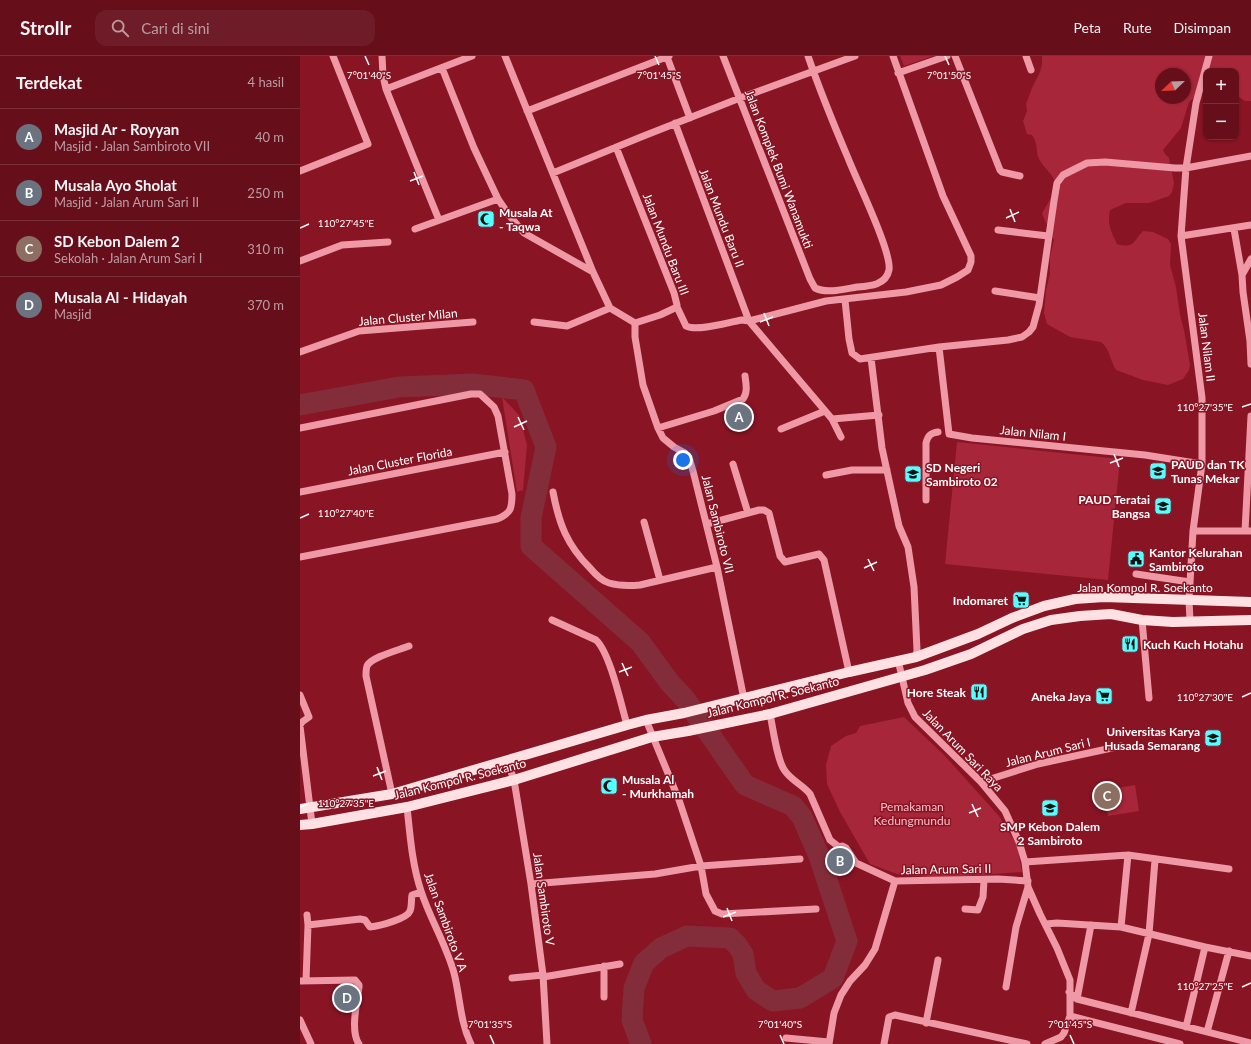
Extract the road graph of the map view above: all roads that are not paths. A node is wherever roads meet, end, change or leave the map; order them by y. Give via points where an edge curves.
1 (334, 56) edge
2 (382, 56) edge
3 (472, 56) edge
4 (505, 56) edge
5 (723, 56) edge
6 (808, 56) edge
7 (855, 56) edge
8 (893, 56) edge
9 (948, 56) edge
10 (955, 56) edge
11 (1026, 56) edge
12 (1209, 56) edge
13 (668, 57) edge
14 (442, 68) junction
15 (1031, 70) dead end
16 (813, 72) junction
17 (898, 73) junction
18 (386, 89) junction
19 (740, 98) junction
20 (527, 111) junction
21 (690, 118) junction
22 (675, 123) junction
23 (616, 147) junction
24 (1251, 156) edge
25 (1186, 168) junction
26 (300, 171) edge
27 (553, 173) junction
28 (1020, 176) dead end
29 (498, 199) junction
30 (440, 220) junction
31 (1251, 226) edge
32 (415, 229) dead end
33 (1234, 229) junction
34 (998, 230) dead end
35 (1048, 236) junction
36 (1181, 236) junction
37 (388, 242) dead end
38 (1251, 259) edge
39 (300, 262) edge
40 (593, 272) junction
41 (1242, 275) junction
42 (995, 291) dead end
43 (1040, 298) junction
44 (845, 300) junction
45 (677, 307) junction
46 (610, 308) junction
47 (749, 321) junction
48 (473, 322) dead end
49 (534, 322) dead end
50 (635, 323) junction
51 (939, 347) junction
52 (300, 352) edge
53 (871, 358) junction
54 (1251, 364) edge
55 (745, 376) dead end
56 (825, 410) junction
57 (879, 415) junction
58 (1251, 416) edge
59 (832, 419) junction
60 (300, 428) edge
61 (658, 428) junction
62 (781, 429) dead end
63 (943, 433) junction
64 (841, 437) dead end
65 (1250, 440) edge
66 (505, 452) junction
67 (733, 464) dead end
68 (1202, 464) junction
69 (887, 470) junction
70 (826, 475) dead end
71 (1249, 484) edge
72 (300, 492) edge
73 (553, 492) dead end
74 (926, 500) dead end
75 (748, 513) junction
76 (644, 522) dead end
77 (707, 524) junction
78 (1193, 531) junction
79 (1248, 531) edge
80 (300, 556) edge
81 (717, 567) junction
82 (1136, 574) dead end
83 (660, 580) junction
84 (1190, 582) junction
85 (1104, 597) junction
86 (1189, 600) junction
87 (1251, 602) edge
88 (1111, 614) junction
89 (552, 620) dead end
90 (1142, 620) junction
91 (1251, 620) edge
92 (1190, 621) junction
93 (409, 646) dead end
94 (916, 657) junction
95 (898, 660) junction
96 (849, 672) junction
97 (901, 677) junction
98 (300, 695) edge
99 (1149, 698) dead end
100 (744, 699) junction
101 (770, 714) junction
102 (646, 720) junction
103 (626, 725) junction
104 (300, 726) edge
105 (652, 737) junction
106 (1121, 746) dead end
107 (507, 760) junction
108 (514, 780) junction
109 (981, 782) junction
110 (392, 794) junction
111 (407, 807) junction
112 (305, 809) edge
113 (312, 824) junction
114 (300, 825) edge
115 (1128, 856) junction
116 (800, 859) dead end
117 (1155, 860) junction
118 (1025, 862) junction
119 (701, 866) junction
120 (1229, 869) dead end
121 (984, 880) junction
122 (895, 881) junction
123 (531, 884) junction
124 (1028, 884) junction
125 (421, 892) junction
126 (816, 909) dead end
127 (965, 909) dead end
128 (307, 915) dead end
129 (1046, 924) junction
130 (308, 925) junction
131 (1091, 925) junction
132 (1121, 927) junction
133 (1149, 934) junction
134 (1205, 947) junction
135 (1229, 951) junction
136 (1251, 956) edge
137 (938, 960) dead end
138 (620, 964) dead end
139 (604, 966) junction
140 (543, 976) junction
141 (512, 978) dead end
142 (303, 981) edge
143 (1006, 987) dead end
144 (1069, 992) junction
145 (604, 997) dead end
146 (1077, 999) junction
147 (1131, 1013) junction
148 (1070, 1016) junction
149 (300, 1020) edge
150 (926, 1023) junction
151 (1186, 1027) junction
152 (1208, 1032) junction
153 (786, 1038) dead end
154 (829, 1043) edge
155 (1251, 1043) edge
156 (311, 1044) edge
157 (359, 1044) edge
158 (471, 1044) edge
159 (547, 1044) edge
160 (884, 1044) edge
161 (1027, 1044) edge
162 (1045, 1044) edge
163 (1180, 1044) edge

1 - 26 street via 368,144
2 - 18 street
3 - 14 street
4 - 20 street
5 - 19 street, Jalan Komplek Bumi Wanamukti
6 - 16 street
7 - 16 street
8 - 17 street
9 - 17 street
10 - 28 street via 1000,170
11 - 15 street
12 - 25 street, Jalan Nilam II via 1196,103
13 - 20 street
13 - 21 street
14 - 18 street
14 - 29 street via 474,148
16 - 19 street
16 - 19 street, Jalan Komplek Bumi Wanamukti via 886,247 889,268 887,276 880,283 824,291 815,288
17 - 44 street via 943,196 971,256 971,262 968,270 940,285
18 - 30 street
19 - 21 street
20 - 27 street
21 - 22 street
22 - 23 street
22 - 47 street, Jalan Mundu Baru II
23 - 27 street
23 - 45 street, Jalan Mundu Baru III via 674,293
24 - 25 street
25 - 35 street via 1105,162 1087,163 1072,170 1063,175 1057,183
25 - 36 street, Jalan Nilam II
27 - 40 street
29 - 30 street
29 - 40 street via 524,233
30 - 32 street
31 - 33 street
33 - 36 street
33 - 41 street
34 - 35 street
35 - 43 street
36 - 68 street, Jalan Nilam II via 1202,398
37 - 39 street via 342,245
38 - 41 street
40 - 46 street
41 - 54 street
42 - 43 street
43 - 51 street via 1033,327 1022,337
44 - 47 street via 826,301
44 - 53 street via 852,352 860,359
45 - 47 street via 686,326 690,328
45 - 50 street, Jalan Mundu Baru III
46 - 49 street via 567,326
46 - 50 street
47 - 56 street
48 - 52 street, Jalan Cluster Milan via 359,331
50 - 61 street, Jalan Sambiroto VII via 643,385
51 - 53 street
51 - 63 street
53 - 57 street
55 - 61 street via 747,392 743,399
56 - 59 street
56 - 62 street
57 - 59 street
57 - 69 street
58 - 65 street
59 - 64 street
60 - 66 street via 480,394 494,407 498,416
61 - 77 street, Jalan Sambiroto VII via 663,438 685,453 690,461
63 - 68 street, Jalan Nilam I via 1145,455
63 - 74 street via 932,433 926,443
65 - 71 street
66 - 72 street, Jalan Cluster Florida
66 - 80 street via 512,506 503,516
67 - 75 street
68 - 78 street, Jalan Nilam II
69 - 70 street via 852,470
69 - 94 street via 899,526 908,547 914,587
71 - 79 street
73 - 83 street via 556,512 564,533 574,551 596,575 608,583 628,586
75 - 77 street
75 - 96 street via 764,510 769,513 780,556 785,562 819,554 824,558
76 - 83 street
77 - 81 street, Jalan Sambiroto VII
78 - 79 street
78 - 84 street, Jalan Nilam II
81 - 83 street
81 - 100 street, Jalan Sambiroto VII
82 - 84 street
84 - 86 street, Jalan Nilam II
85 - 86 main road, Jalan Kompol R. Soekanto
85 - 88 main road
85 - 94 main road, Jalan Kompol R. Soekanto via 1075,599 1044,606
86 - 87 main road, Jalan Kompol R. Soekanto
86 - 92 street, Jalan Nilam II
88 - 90 main road, Jalan Kompol R. Soekanto
88 - 97 main road, Jalan Kompol R. Soekanto via 1051,620 1023,629 970,654
89 - 103 street via 601,644
90 - 92 main road, Jalan Kompol R. Soekanto
90 - 99 street
91 - 92 main road, Jalan Kompol R. Soekanto
93 - 110 street via 375,659 366,667
94 - 95 main road, Jalan Kompol R. Soekanto
95 - 96 main road, Jalan Kompol R. Soekanto
95 - 97 street, Jalan Arum Sari Raya
96 - 100 main road, Jalan Kompol R. Soekanto
97 - 101 main road, Jalan Kompol R. Soekanto
97 - 109 street, Jalan Arum Sari Raya via 915,717
98 - 104 street via 309,717
100 - 102 main road, Jalan Kompol R. Soekanto
101 - 105 main road, Jalan Kompol R. Soekanto
101 - 122 street, Jalan Arum Sari II via 780,762 796,783 810,794 830,840 839,847 846,848 856,862
102 - 103 main road, Jalan Kompol R. Soekanto
102 - 105 street
103 - 107 main road, Jalan Kompol R. Soekanto
104 - 112 street
105 - 108 main road, Jalan Kompol R. Soekanto
105 - 119 street via 679,800
106 - 109 street, Jalan Arum Sari I via 1038,764
107 - 108 street, Jalan Sambiroto V
107 - 110 main road, Jalan Kompol R. Soekanto
108 - 111 main road, Jalan Kompol R. Soekanto
108 - 123 street, Jalan Sambiroto V
109 - 118 street, Jalan Arum Sari Raya via 1005,811
110 - 112 main road, Jalan Kompol R. Soekanto
111 - 113 main road, Jalan Kompol R. Soekanto
111 - 125 street, Jalan Sambiroto V A via 414,869
112 - 113 street
113 - 114 main road, Jalan Kompol R. Soekanto
115 - 117 street
115 - 118 street
115 - 132 street
116 - 119 street
117 - 120 street
117 - 133 street
118 - 124 street, Jalan Arum Sari Raya
119 - 123 street via 655,874
119 - 126 street via 706,894 714,911 722,914
121 - 122 street, Jalan Arum Sari II
121 - 124 street, Jalan Arum Sari II
121 - 127 street via 983,897 978,910
122 - 154 street via 875,949 841,995 834,1013
123 - 140 street, Jalan Sambiroto V
124 - 129 street, Jalan Arum Sari Raya
124 - 143 street via 1016,927
125 - 130 street via 412,895 410,912 406,916 380,926 370,927 365,920 360,919
125 - 158 street, Jalan Sambiroto V A via 454,973 466,1032
128 - 130 street
129 - 131 street
129 - 144 street, Jalan Arum Sari Raya via 1067,970 1070,980
130 - 142 street
131 - 132 street
131 - 146 street
132 - 133 street
133 - 134 street
133 - 147 street
134 - 135 street
134 - 151 street
135 - 136 street
135 - 152 street
137 - 150 street
138 - 139 street
139 - 140 street
139 - 145 street
140 - 141 street
140 - 159 street, Jalan Sambiroto V
142 - 157 street via 355,980 358,983 355,1035
144 - 146 street
144 - 148 street, Jalan Arum Sari Raya
146 - 147 street
147 - 151 street
148 - 162 street via 1064,1034
148 - 163 street
149 - 156 street
150 - 160 street via 890,1016
150 - 161 street
151 - 152 street
152 - 155 street
153 - 154 street

